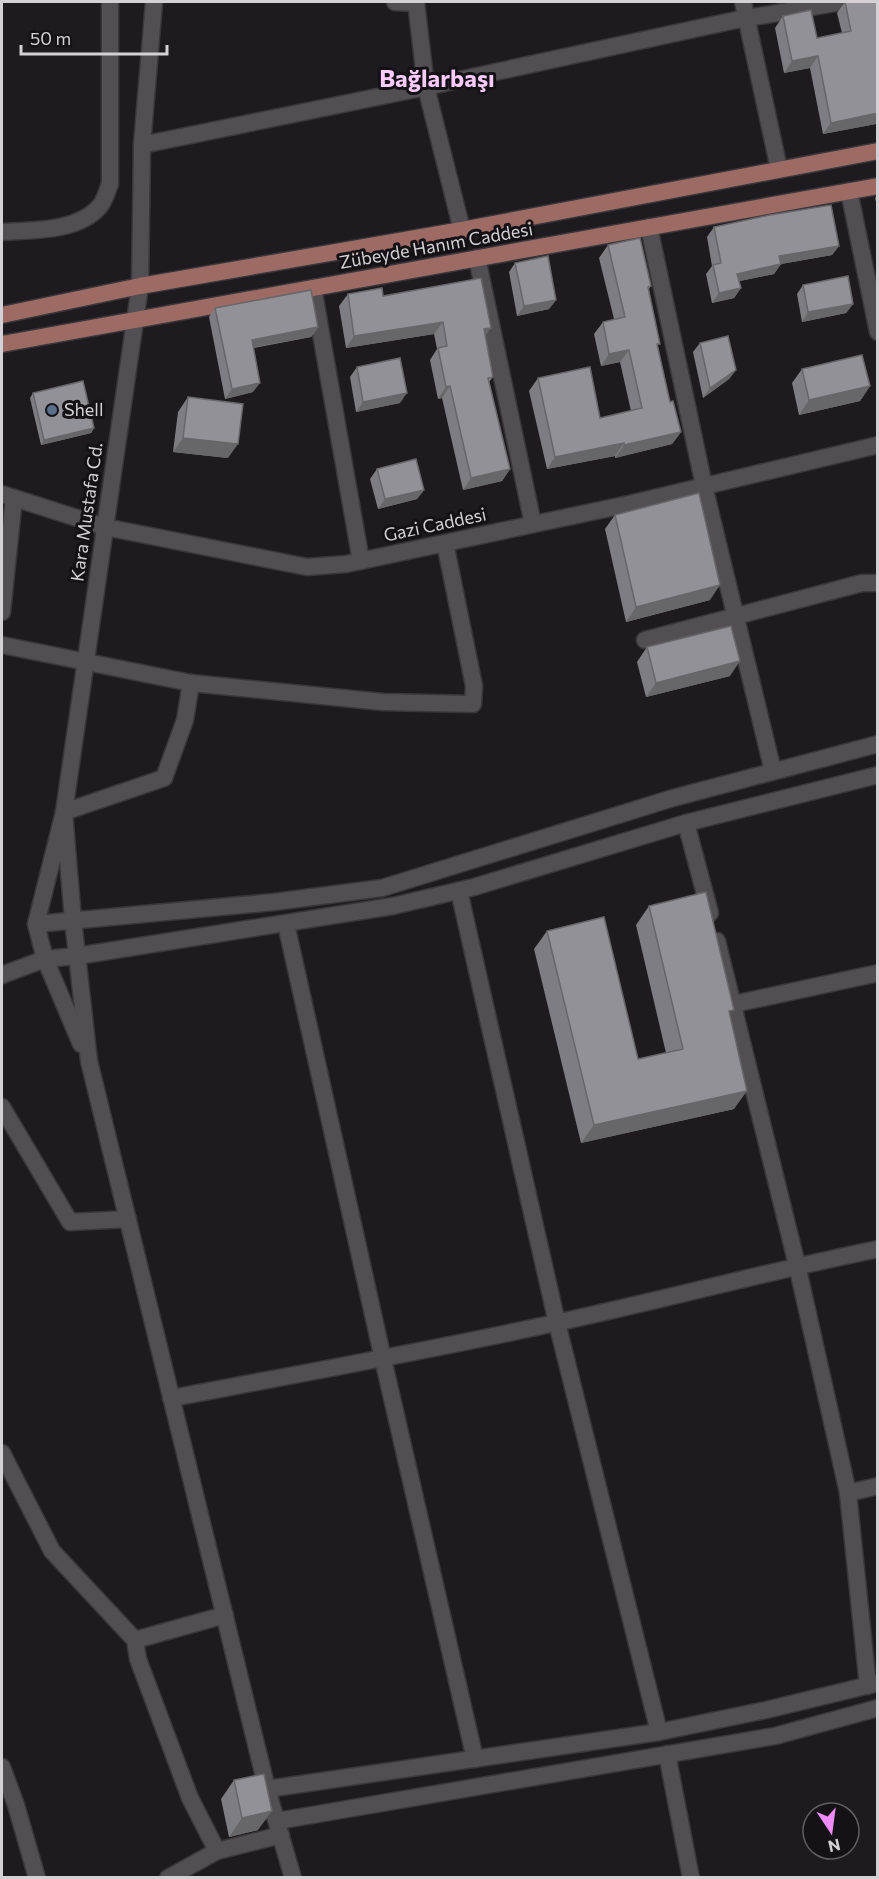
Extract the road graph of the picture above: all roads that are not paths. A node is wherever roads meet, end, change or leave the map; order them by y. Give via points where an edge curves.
1 (110, 2) edge
2 (154, 2) edge
3 (395, 2) edge
4 (416, 2) edge
5 (841, 2) edge
6 (745, 10) edge
7 (426, 87) junction
8 (142, 145) junction
9 (878, 151) edge
10 (779, 170) junction
11 (878, 186) edge
12 (849, 191) junction
13 (649, 227) junction
14 (462, 230) junction
15 (2, 232) edge
16 (477, 258) junction
17 (140, 286) junction
18 (313, 288) junction
19 (2, 315) edge
20 (134, 320) junction
21 (878, 332) edge
22 (2, 344) edge
23 (878, 445) edge
24 (704, 486) junction
25 (8, 496) edge
26 (533, 524) junction
27 (105, 527) junction
28 (445, 543) junction
29 (361, 561) junction
30 (878, 583) edge
31 (2, 612) edge
32 (737, 617) junction
33 (645, 640) dead end
34 (2, 645) edge
35 (86, 661) junction
36 (191, 683) junction
37 (878, 744) edge
38 (773, 771) junction
39 (878, 775) edge
40 (64, 812) junction
41 (686, 823) junction
42 (459, 891) junction
43 (73, 921) junction
44 (36, 924) junction
45 (286, 924) junction
46 (77, 956) junction
47 (45, 959) junction
48 (878, 973) edge
49 (2, 975) edge
50 (734, 1004) junction
51 (89, 1061) junction
52 (2, 1107) edge
53 (128, 1219) junction
54 (878, 1249) edge
55 (797, 1265) junction
56 (556, 1323) junction
57 (383, 1359) junction
58 (171, 1398) junction
59 (2, 1454) edge
60 (878, 1486) edge
61 (848, 1493) junction
62 (225, 1615) junction
63 (135, 1640) junction
64 (873, 1684) edge
65 (878, 1708) edge
66 (659, 1732) junction
67 (667, 1754) junction
68 (475, 1759) junction
69 (2, 1767) edge
70 (267, 1789) junction
71 (279, 1828) junction
72 (217, 1851) junction
73 (37, 1878) edge
74 (168, 1878) edge
75 (293, 1878) edge
76 (691, 1878) edge

1 - 15 street via 110,184 101,206 65,225
2 - 8 street, Kara Mustafa Cd.
3 - 4 street
4 - 7 street
5 - 6 street
6 - 7 street
6 - 10 street
7 - 8 street
7 - 14 street
8 - 17 street, Kara Mustafa Cd.
9 - 10 main road
10 - 14 main road
11 - 12 main road, Zübeyde Hanım Caddesi
12 - 13 main road, Zübeyde Hanım Caddesi
12 - 21 street
13 - 16 main road, Zübeyde Hanım Caddesi
13 - 24 street
14 - 17 main road
16 - 18 main road, Zübeyde Hanım Caddesi
16 - 26 street
17 - 19 main road
17 - 20 street, Kara Mustafa Cd.
18 - 20 main road, Zübeyde Hanım Caddesi
18 - 29 street
20 - 22 main road, Zübeyde Hanım Caddesi
20 - 27 street, Kara Mustafa Cd.
23 - 24 street, Gazi Caddesi
24 - 26 street, Gazi Caddesi
24 - 32 street
25 - 27 street, Gazi Caddesi
25 - 31 street
26 - 28 street, Gazi Caddesi
27 - 29 street, Gazi Caddesi via 307,567
27 - 35 street, Kara Mustafa Cd.
28 - 29 street, Gazi Caddesi
28 - 36 street via 474,686 472,704 382,702
30 - 32 street via 862,583
32 - 33 street
32 - 38 street
34 - 35 street
35 - 36 street
35 - 40 street, Kara Mustafa Cd.
36 - 40 street via 185,720 164,778
37 - 38 street
38 - 43 street via 382,888
39 - 41 street
40 - 43 street
40 - 44 street
41 - 42 street
41 - 50 street
42 - 45 street
42 - 56 street
43 - 44 street
43 - 46 street
44 - 47 street
45 - 46 street
45 - 57 street
46 - 47 street
46 - 51 street
47 - 49 street
47 - 51 street
48 - 50 street
50 - 55 street
51 - 53 street
52 - 53 street via 70,1222
53 - 58 street
54 - 55 street
55 - 56 street
55 - 61 street
56 - 57 street
56 - 66 street
57 - 58 street
57 - 68 street
58 - 62 street
59 - 63 street via 52,1551
60 - 61 street
61 - 64 street
62 - 63 street
62 - 70 street
63 - 72 street via 138,1659 190,1797
64 - 66 street
65 - 67 street via 776,1736
66 - 68 street
67 - 71 street
67 - 76 street
68 - 70 street
69 - 73 street
70 - 71 street
71 - 72 street
71 - 75 street
72 - 74 street

